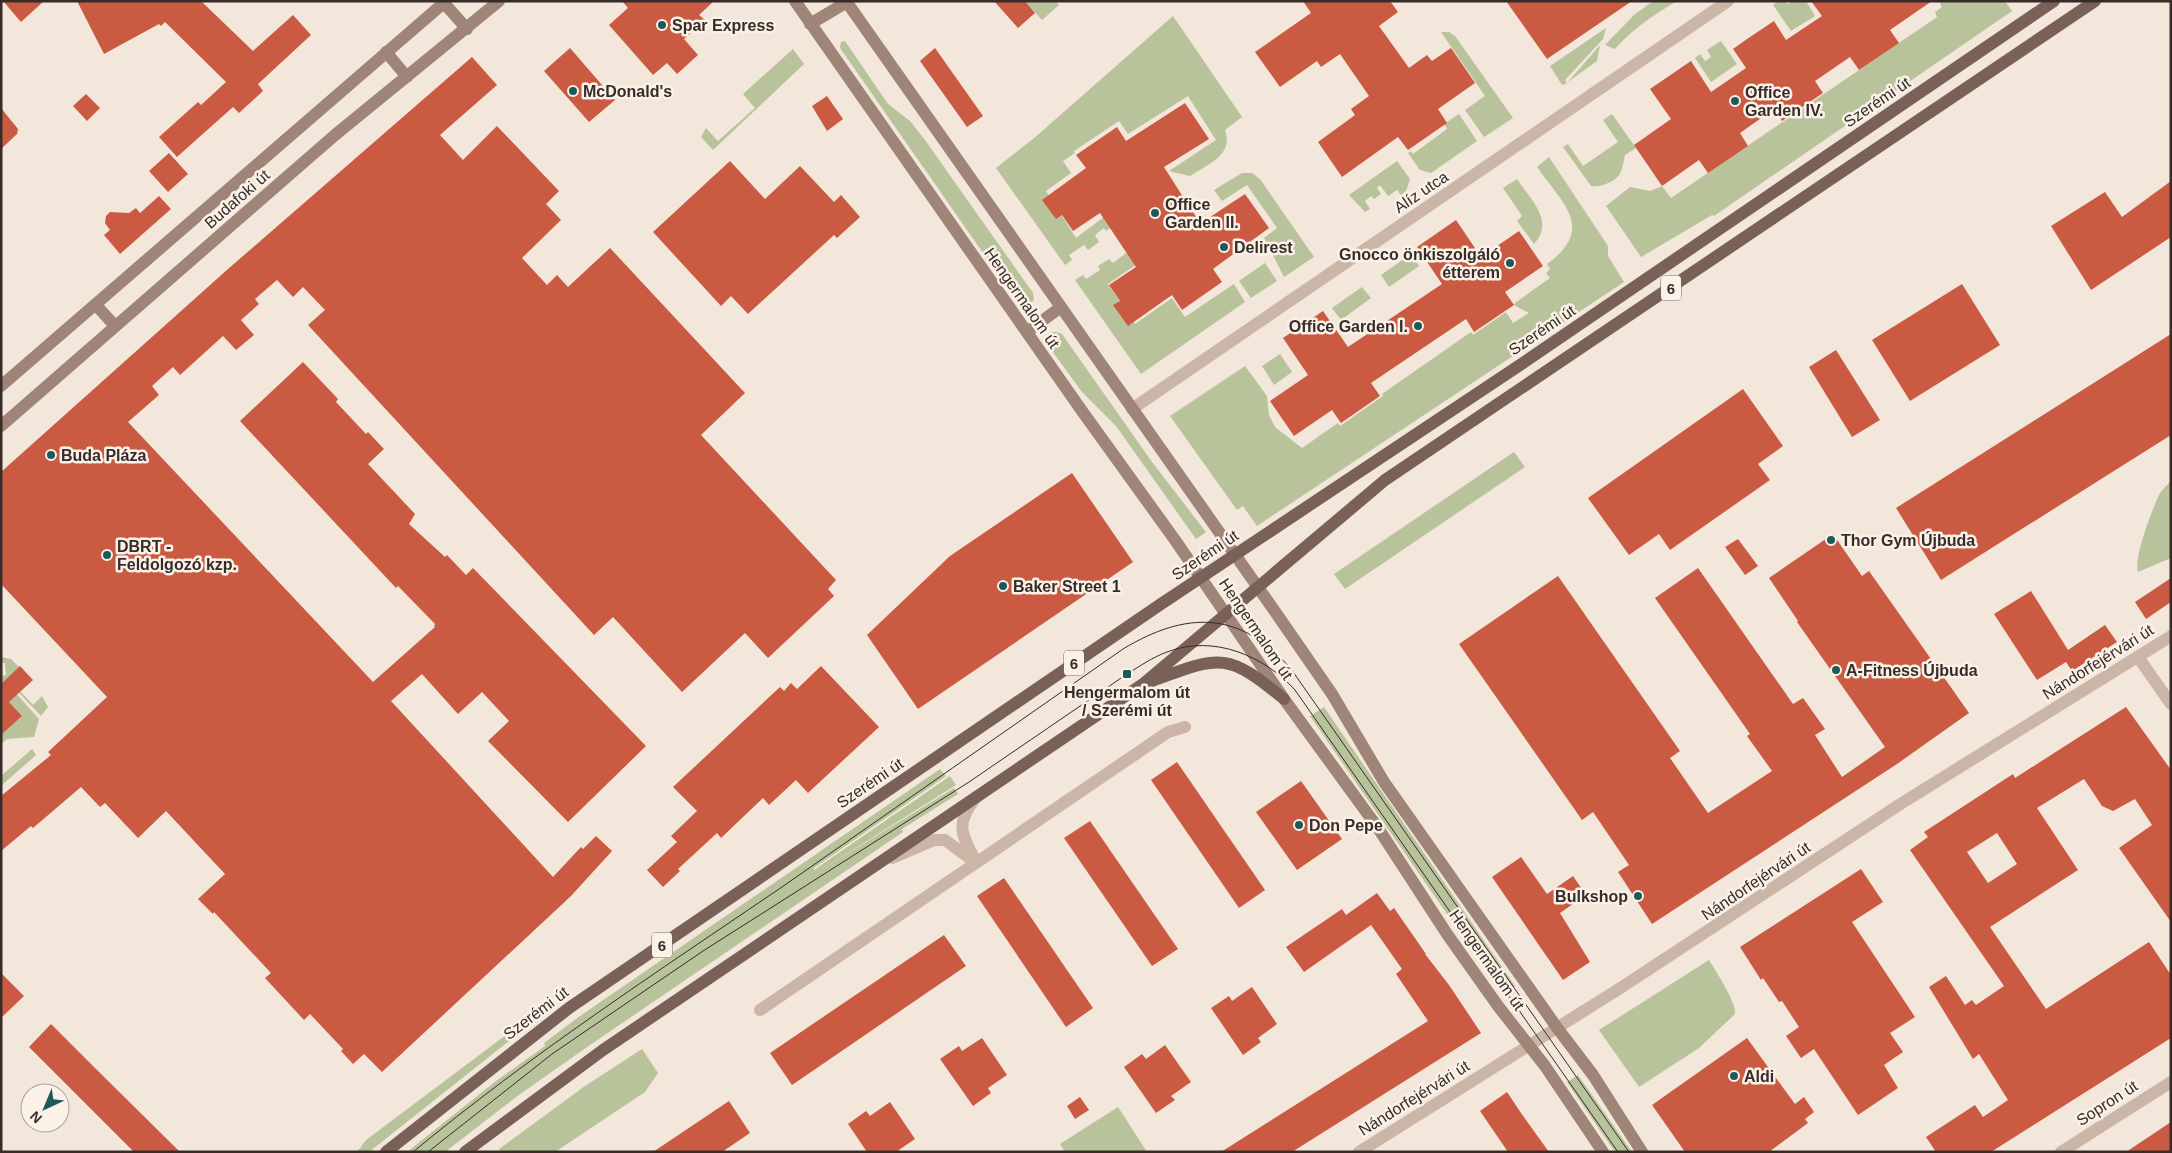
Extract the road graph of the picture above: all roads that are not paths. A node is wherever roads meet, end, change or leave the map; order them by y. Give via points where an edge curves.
1 (499, 1) edge
2 (795, 1) edge
3 (1728, 1) edge
4 (2054, 1) edge
5 (2095, 1) edge
6 (445, 2) edge
7 (846, 2) edge
8 (810, 24) junction
9 (466, 29) junction
10 (386, 52) junction
11 (407, 77) junction
12 (96, 305) junction
13 (1061, 307) junction
14 (115, 326) junction
15 (1027, 332) junction
16 (1, 386) edge
17 (1132, 409) junction
18 (1, 426) edge
19 (1234, 555) junction
20 (1201, 577) junction
21 (1258, 588) junction
22 (1226, 615) junction
23 (2171, 636) edge
24 (2138, 657) junction
25 (1142, 684) junction
26 (1284, 699) junction
27 (2171, 704) edge
28 (1185, 727) dead end
29 (977, 795) junction
30 (976, 863) junction
31 (874, 866) junction
32 (760, 1010) dead end
33 (1558, 1029) junction
34 (1530, 1046) junction
35 (2171, 1082) edge
36 (386, 1152) edge
37 (465, 1152) edge
38 (1359, 1152) edge
39 (1603, 1152) edge
40 (1642, 1152) edge
41 (2061, 1152) edge

1 - 9 main road, Budafoki út
2 - 8 main road, Hengermalom út
3 - 17 street, Alíz utca
4 - 19 main road, Szerémi út / 6 via 1529,360
5 - 21 main road, 6 via 1385,480
6 - 9 main road
6 - 10 main road, Budafoki út
7 - 8 main road
7 - 13 main road, Hengermalom út
8 - 15 main road, Hengermalom út
9 - 11 main road, Budafoki út
10 - 11 main road
10 - 12 main road, Budafoki út
11 - 14 main road, Budafoki út
12 - 14 main road
12 - 16 main road, Budafoki út
13 - 15 main road
13 - 17 main road, Hengermalom út
14 - 18 main road, Budafoki út
15 - 20 main road, Hengermalom út
17 - 19 main road, Hengermalom út
19 - 20 main road, Szerémi út / 6
19 - 21 main road, Hengermalom út
20 - 22 main road, Hengermalom út
20 - 36 main road, Szerémi út / 6 via 569,1008
21 - 22 main road, 6
21 - 33 main road, Hengermalom út via 1332,694 1384,782
22 - 25 main road, 6
22 - 26 main road, Hengermalom út
23 - 24 street, Nándorfejérvári út
24 - 27 street
24 - 33 street, Nándorfejérvári út via 1881,816
25 - 26 main road via 1200,663 1222,662 1242,667
25 - 29 main road, 6
26 - 34 main road, Hengermalom út via 1378,828 1498,1006
28 - 30 street via 1168,732
29 - 30 street via 963,815 961,827
29 - 31 main road, 6
30 - 31 street via 945,840 934,840
30 - 32 street
31 - 37 main road, 6 via 603,1050
33 - 34 street, Nándorfejérvári út
33 - 40 main road, Hengermalom út via 1593,1075
34 - 38 street, Nándorfejérvári út
34 - 39 main road, Hengermalom út
35 - 41 street, Sopron út

